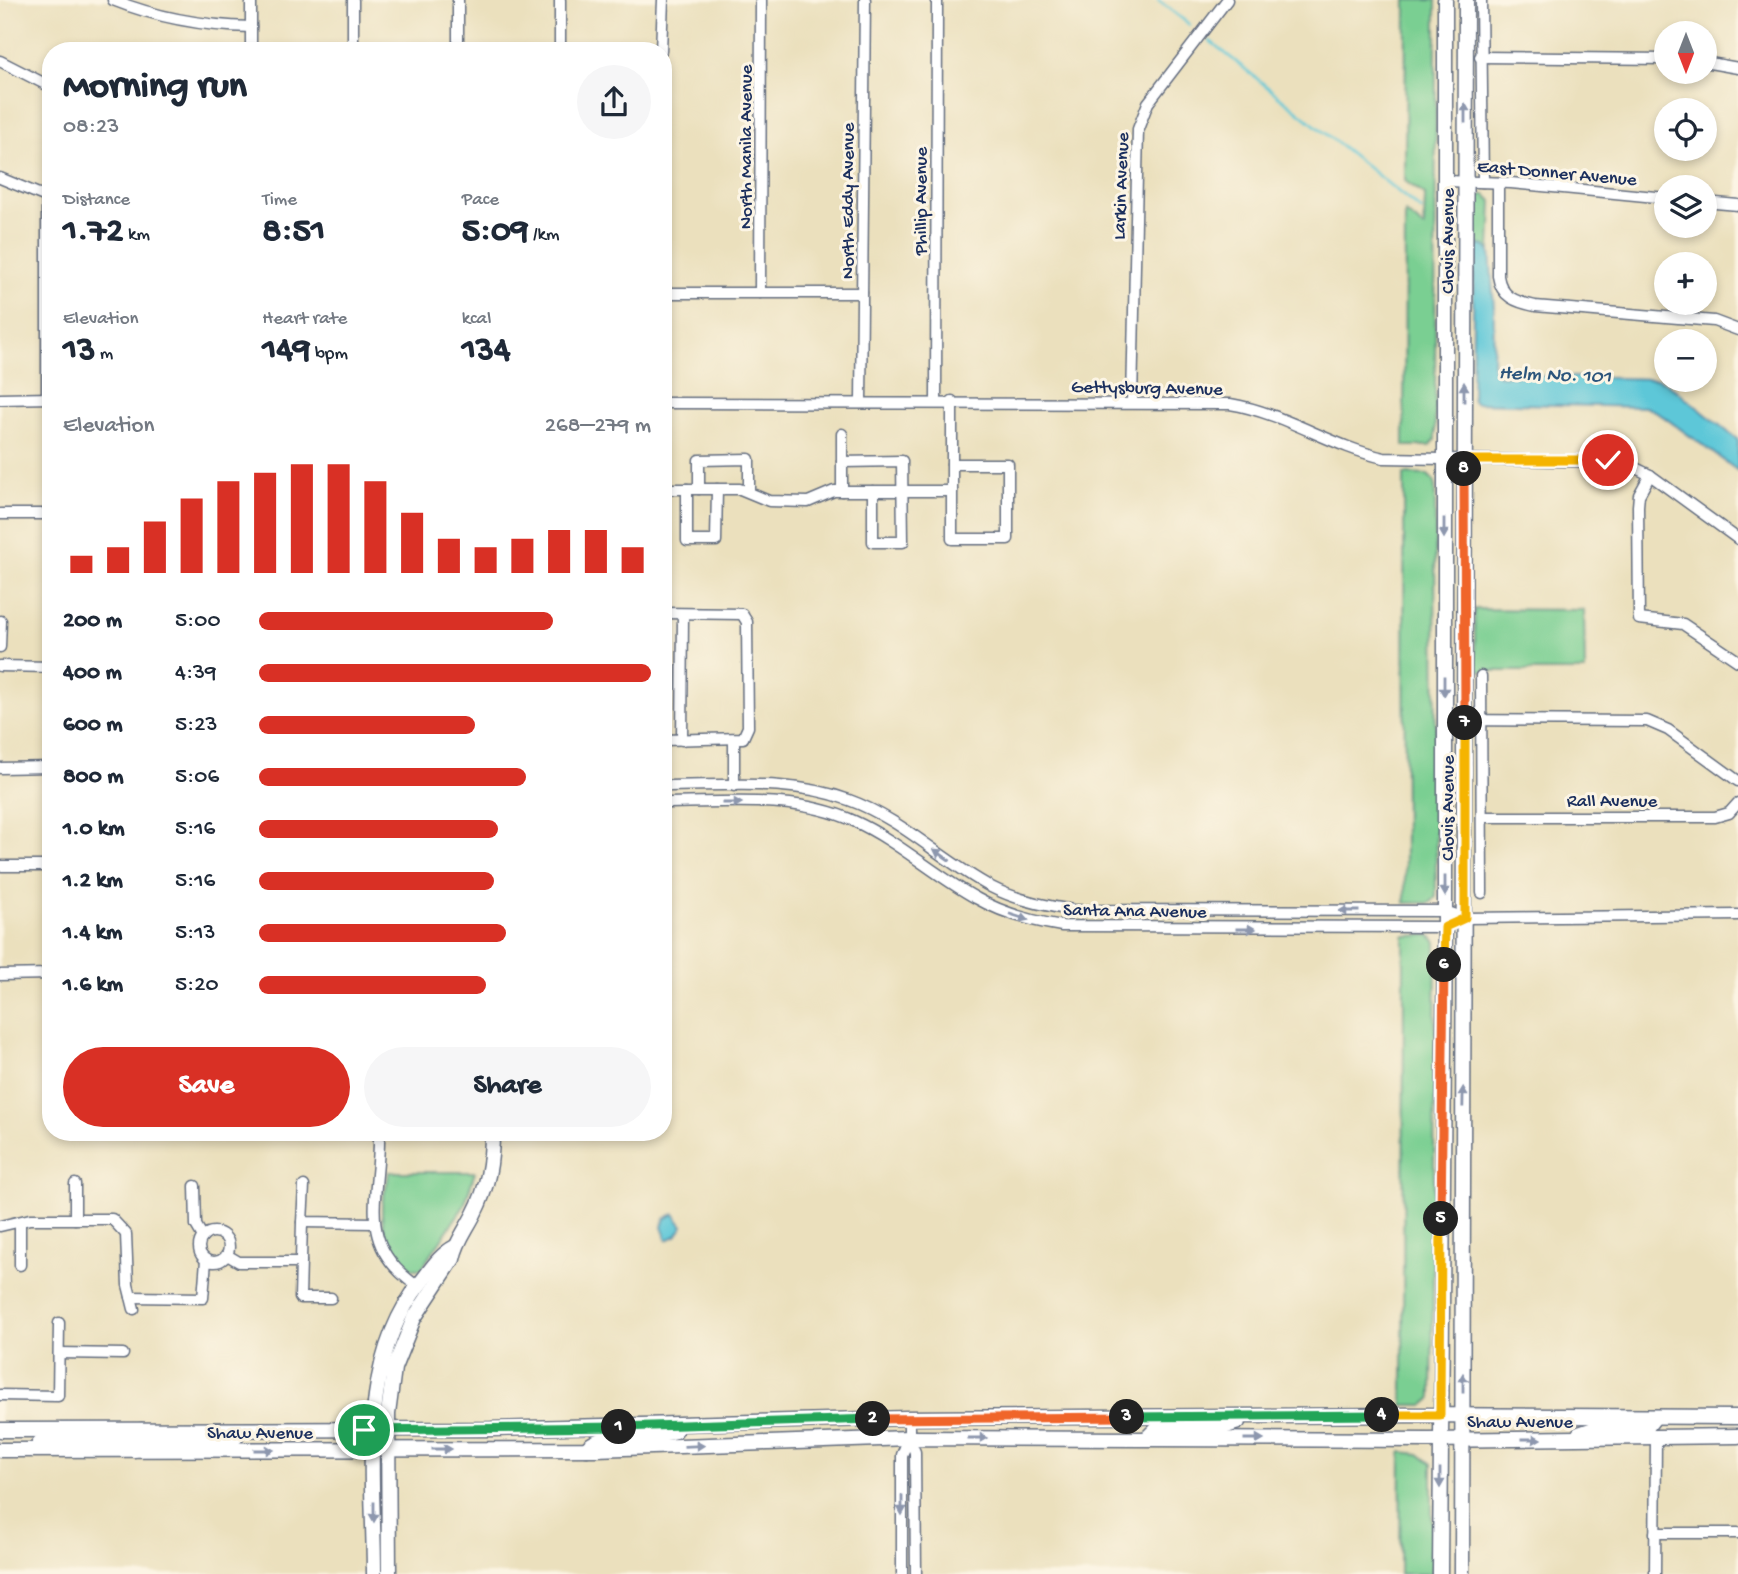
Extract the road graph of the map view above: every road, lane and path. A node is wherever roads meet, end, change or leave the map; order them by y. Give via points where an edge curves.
1 (113, 0) edge
2 (251, 0) edge
3 (353, 0) edge
4 (458, 0) edge
5 (560, 0) edge
6 (663, 0) edge
7 (761, 0) edge
8 (865, 0) edge
9 (937, 0) edge
10 (1227, 0) edge
11 (1445, 0) edge
12 (1466, 0) edge
13 (1481, 0) edge
14 (251, 27) junction
15 (251, 42) edge
16 (353, 42) edge
17 (458, 42) edge
18 (560, 42) edge
19 (661, 42) edge
20 (1480, 57) junction
21 (1654, 59) edge
22 (0, 61) edge
23 (1717, 64) edge
24 (1738, 68) edge
25 (42, 82) edge
26 (0, 178) edge
27 (1445, 181) junction
28 (1465, 181) junction
29 (1483, 182) junction
30 (1498, 183) junction
31 (42, 196) edge
32 (1654, 197) edge
33 (1717, 203) edge
34 (1738, 205) edge
35 (672, 293) edge
36 (760, 293) junction
37 (862, 293) junction
38 (1738, 330) edge
39 (42, 398) edge
40 (0, 399) edge
41 (952, 401) junction
42 (861, 402) junction
43 (936, 402) junction
44 (1132, 402) junction
45 (672, 403) edge
46 (842, 434) dead end
47 (1444, 460) junction
48 (1464, 460) junction
49 (842, 461) junction
50 (952, 464) junction
51 (1650, 475) junction
52 (672, 489) edge
53 (693, 489) junction
54 (717, 489) junction
55 (842, 491) junction
56 (873, 491) junction
57 (902, 491) junction
58 (952, 491) junction
59 (749, 492) junction
60 (0, 514) edge
61 (42, 514) edge
62 (1738, 539) edge
63 (672, 613) edge
64 (683, 614) junction
65 (1, 621) edge
66 (0, 647) edge
67 (1738, 662) edge
68 (0, 666) edge
69 (42, 667) edge
70 (1481, 676) dead end
71 (1444, 720) junction
72 (1465, 720) junction
73 (1481, 720) junction
74 (672, 740) edge
75 (682, 740) junction
76 (734, 740) junction
77 (42, 767) edge
78 (0, 768) edge
79 (0, 775) edge
80 (1738, 781) edge
81 (672, 786) edge
82 (734, 786) junction
83 (672, 803) edge
84 (1738, 803) edge
85 (1482, 817) junction
86 (0, 866) edge
87 (42, 866) edge
88 (1482, 893) dead end
89 (1445, 911) junction
90 (1738, 915) edge
91 (1465, 918) junction
92 (1445, 927) junction
93 (42, 974) edge
94 (0, 975) edge
95 (379, 1141) edge
96 (492, 1141) edge
97 (75, 1184) dead end
98 (195, 1186) dead end
99 (304, 1186) dead end
100 (75, 1219) junction
101 (20, 1222) junction
102 (302, 1222) junction
103 (374, 1223) junction
104 (0, 1226) edge
105 (203, 1237) junction
106 (455, 1247) junction
107 (228, 1255) junction
108 (206, 1260) junction
109 (301, 1262) junction
110 (20, 1265) dead end
111 (418, 1286) junction
112 (331, 1298) dead end
113 (59, 1323) dead end
114 (59, 1353) junction
115 (124, 1354) dead end
116 (394, 1368) junction
117 (0, 1395) edge
118 (1440, 1415) junction
119 (1463, 1415) junction
120 (1256, 1417) junction
121 (909, 1418) junction
122 (1654, 1418) junction
123 (1738, 1418) edge
124 (696, 1425) junction
125 (1738, 1426) edge
126 (381, 1429) junction
127 (0, 1430) edge
128 (142, 1430) junction
129 (279, 1430) junction
130 (1656, 1436) junction
131 (1738, 1436) edge
132 (909, 1438) junction
133 (1147, 1438) junction
134 (1463, 1439) junction
135 (1561, 1439) junction
136 (1440, 1440) junction
137 (587, 1449) junction
138 (0, 1450) edge
139 (134, 1450) junction
140 (381, 1450) junction
141 (1656, 1533) junction
142 (1738, 1533) edge
143 (374, 1574) edge
144 (389, 1574) edge
145 (902, 1574) edge
146 (916, 1574) edge
147 (1440, 1574) edge
148 (1462, 1574) edge
149 (1655, 1574) edge

1 - 14 street via 173,19
2 - 14 street
3 - 16 street
4 - 17 street
5 - 18 street
6 - 19 street
7 - 36 street, North Manila Avenue
8 - 37 street, North Eddy Avenue
9 - 43 street, Phillip Avenue
10 - 44 street, Larkin Avenue via 1148,103 1138,129
11 - 27 main road, Clovis Avenue
28 -> 12 main road, Clovis Avenue
13 - 20 street
14 - 15 street
20 - 21 street
20 - 29 street
22 - 25 street
23 - 24 street
26 - 31 street
27 - 28 street, East Donner Avenue
27 - 47 main road, Clovis Avenue
28 - 29 street, East Donner Avenue
48 -> 28 main road, Clovis Avenue
29 - 30 street, East Donner Avenue
30 - 32 street, East Donner Avenue
30 - 38 street via 1498,276 1500,287 1512,299 1535,306 1714,321
33 - 34 street
35 - 36 street
36 - 37 street
37 - 42 street, North Eddy Avenue
39 - 40 street
41 - 43 street, Gettysburg Avenue
41 - 44 street, Gettysburg Avenue
41 - 50 street
42 - 43 street, Gettysburg Avenue
42 - 45 street, Gettysburg Avenue
44 - 47 street, Gettysburg Avenue via 1249,407 1368,454
46 - 49 street
47 - 48 street, Gettysburg Avenue
47 -> 71 main road, Clovis Avenue
48 - 51 street, Gettysburg Avenue via 1623,462
48 - 72 main road, Clovis Avenue
49 - 55 street
49 - 57 street via 902,461
50 - 58 street
50 - 58 street via 1008,464 1008,539 952,539
51 - 62 street
51 - 67 street via 1638,506 1639,619 1683,624
52 - 53 street
53 - 54 street
53 - 54 street via 687,541 716,541
53 - 59 street via 699,460 749,459
54 - 59 street
55 - 56 street
55 - 59 street via 808,502 769,501
56 - 57 street
56 - 57 street via 873,542 903,542
57 - 58 street
60 - 61 street
63 - 64 street
64 - 75 street
64 - 76 street via 742,614 747,622 748,727 743,738
65 - 66 street
68 - 69 street
70 - 73 street
71 - 72 street
71 -> 89 main road, Clovis Avenue
72 - 73 street
72 - 91 main road, Clovis Avenue
73 - 80 street via 1647,721 1668,730
73 - 85 street
74 - 75 street
75 - 76 street
76 - 82 street
77 - 78 street
78 - 79 street
81 - 82 street, Santa Ana Avenue
89 -> 82 street, Santa Ana Avenue via 1096,912 1049,907 992,887 894,822 849,800 792,786
83 -> 92 street, Santa Ana Avenue via 771,803 823,810 884,836 975,898 1027,920 1062,926
84 - 85 street, Rall Avenue via 1730,813 1715,817
85 - 88 street
86 - 87 street
89 - 91 street, Santa Ana Avenue
89 - 92 main road, Clovis Avenue
90 - 91 street, Santa Ana Avenue
91 - 92 street, Santa Ana Avenue
119 -> 91 main road, Clovis Avenue
92 - 118 main road, Clovis Avenue
93 - 94 street
95 - 103 street
96 - 106 main road via 482,1197
97 - 100 street
98 - 105 street via 196,1225
99 - 102 street
100 - 101 street
100 - 108 street via 112,1219 126,1234 133,1303 203,1298
101 - 104 street
101 - 110 street
102 - 103 street
102 - 109 street
103 - 111 street via 390,1264
105 - 107 street via 213,1232 223,1235
105 - 108 street via 199,1246
106 - 111 main road via 444,1253
106 - 116 main road via 453,1259 407,1331
107 - 108 street via 216,1262
107 - 109 street via 240,1262
109 - 112 street via 300,1298
111 - 116 main road via 419,1296 397,1337
111 - 126 main road via 386,1344 378,1379
113 - 114 street
114 - 115 street
114 - 117 street via 58,1396
116 - 126 main road
118 - 119 main road, Shaw Avenue
118 - 120 main road, Shaw Avenue
118 - 136 main road, Clovis Avenue
119 - 122 main road, Shaw Avenue
119 - 134 main road, Clovis Avenue
120 - 121 main road, Shaw Avenue
120 - 133 main road via 1223,1427 1157,1428
121 - 124 main road, Shaw Avenue
121 - 132 street
122 - 123 main road, Shaw Avenue
122 - 135 main road via 1647,1427 1597,1428
124 - 126 main road, Shaw Avenue
124 - 137 main road via 659,1436 600,1438
125 - 130 main road via 1661,1426
126 - 129 main road, Shaw Avenue
126 - 140 main road
127 - 128 main road, Shaw Avenue
128 - 129 main road, Shaw Avenue
128 - 138 main road via 128,1440 61,1440
129 - 139 main road via 219,1440 145,1440
130 - 131 main road, Shaw Avenue
130 - 135 main road, Shaw Avenue
130 - 141 street
132 -> 133 main road, Shaw Avenue
137 -> 132 main road, Shaw Avenue
132 -> 145 street via 902,1455
132 - 146 street via 915,1452
133 -> 136 main road, Shaw Avenue
134 -> 135 main road, Shaw Avenue
134 - 136 main road, Shaw Avenue
134 - 148 main road, Clovis Avenue
136 -> 147 main road, Clovis Avenue
140 -> 137 main road, Shaw Avenue
138 - 139 main road, Shaw Avenue
139 -> 140 main road, Shaw Avenue
140 -> 143 main road
140 - 144 main road
141 - 142 street
141 - 149 street

